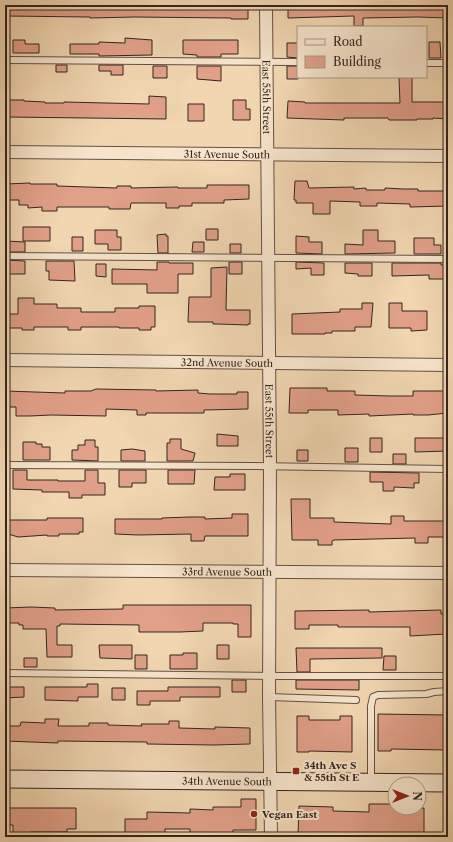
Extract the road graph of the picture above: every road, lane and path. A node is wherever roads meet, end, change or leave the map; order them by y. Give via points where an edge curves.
1 (266, 5) edge
2 (5, 60) edge
3 (267, 62) junction
4 (297, 62) edge
5 (427, 63) edge
6 (448, 63) edge
7 (5, 152) edge
8 (267, 155) junction
9 (448, 156) edge
10 (5, 256) edge
11 (268, 258) junction
12 (448, 259) edge
13 (5, 360) edge
14 (268, 363) junction
15 (448, 365) edge
16 (5, 465) edge
17 (270, 466) junction
18 (448, 469) edge
19 (5, 570) edge
20 (270, 572) junction
21 (448, 573) edge
22 (5, 673) edge
23 (270, 676) junction
24 (448, 676) edge
25 (448, 692) edge
26 (269, 697) junction
27 (356, 700) dead end
28 (5, 779) edge
29 (371, 781) junction
30 (271, 782) junction
31 (448, 783) edge
32 (271, 837) edge

1 - 3 street, East 55th Street
2 - 3 lane
3 - 4 lane
3 - 8 street, East 55th Street
5 - 6 lane
7 - 8 street, 31st Avenue South
8 - 9 street, 31st Avenue South
8 - 11 street, East 55th Street
10 - 11 lane
11 - 12 lane
11 - 14 street, East 55th Street
13 - 14 street, 32nd Avenue South
14 - 15 street, 32nd Avenue South
14 - 17 street, East 55th Street
16 - 17 lane
17 - 18 lane
17 - 20 street, East 55th Street
19 - 20 street, 33rd Avenue South
20 - 21 street, 33rd Avenue South
20 - 23 street, East 55th Street
22 - 23 lane
23 - 24 lane
23 - 26 street, East 55th Street
25 - 29 lane via 373,697
26 - 27 lane
26 - 30 street, East 55th Street
28 - 30 street, 34th Avenue South
29 - 30 street, 34th Avenue South
29 - 31 street, 34th Avenue South
30 - 32 street, East 55th Street

